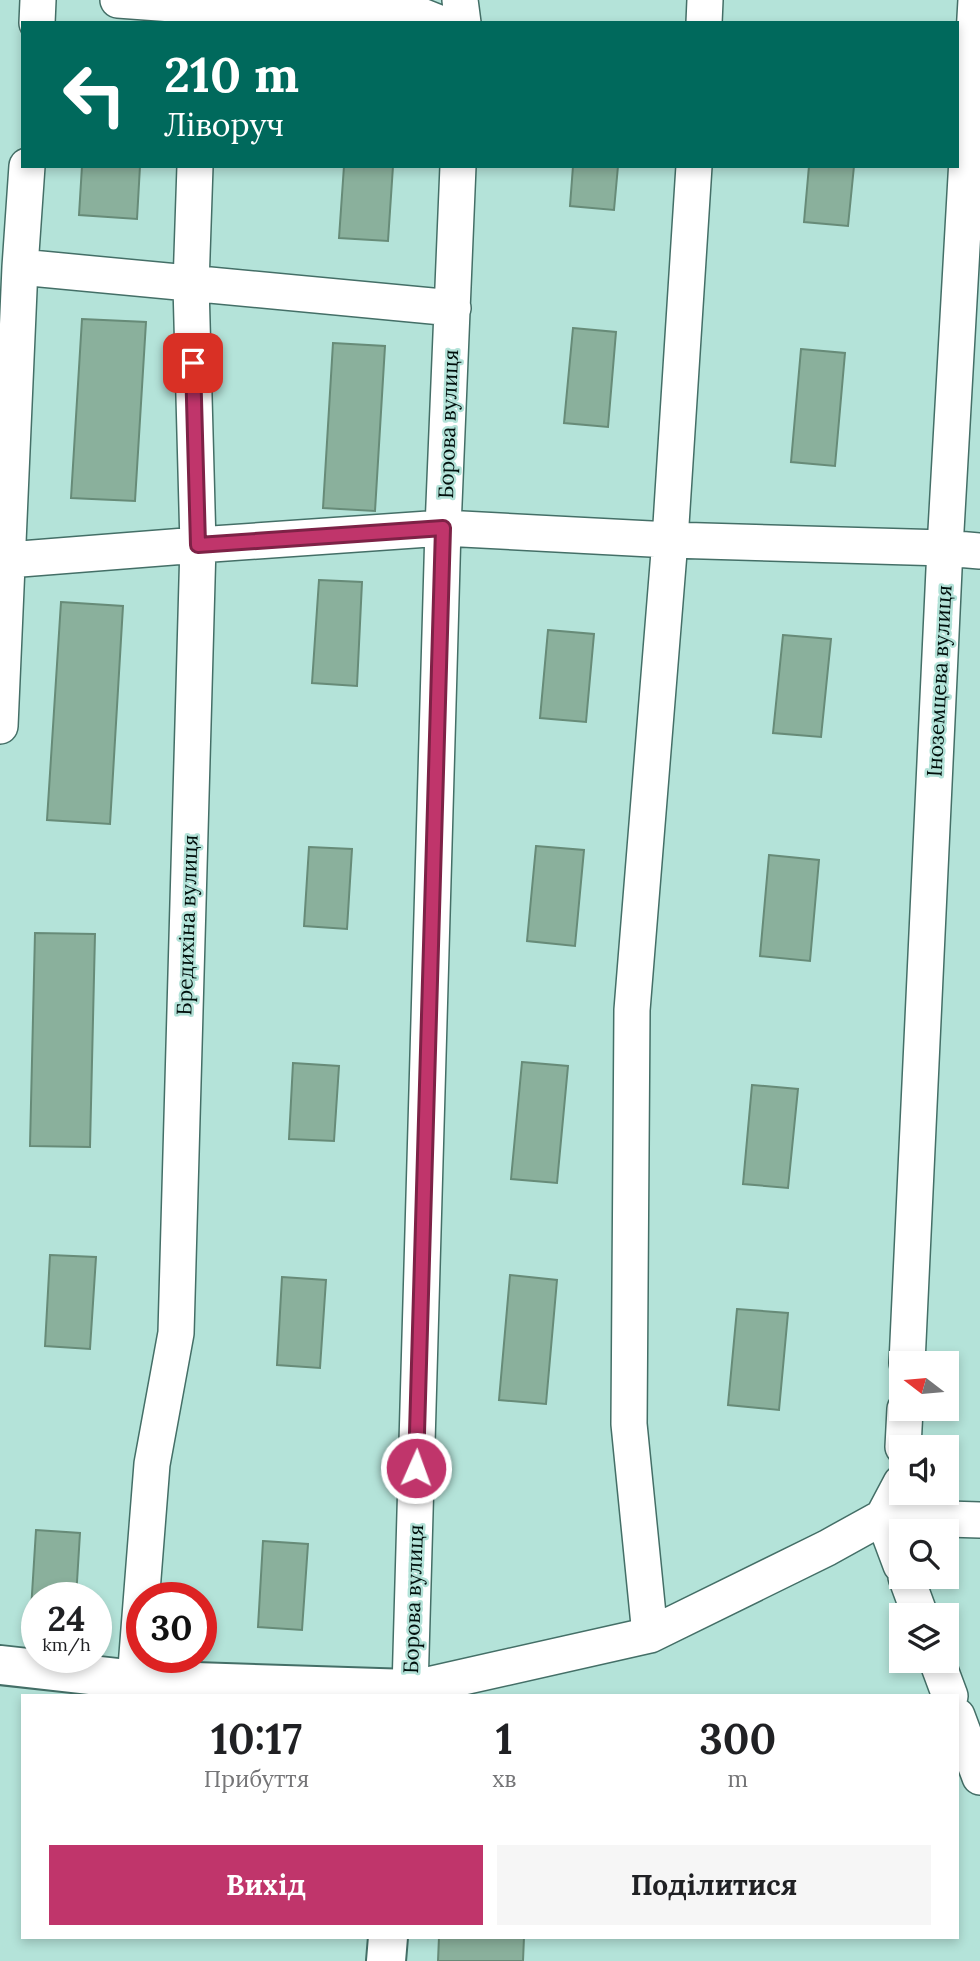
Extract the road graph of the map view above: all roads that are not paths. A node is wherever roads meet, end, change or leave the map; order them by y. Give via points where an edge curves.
1 (38, 0) edge
2 (118, 0) edge
3 (460, 0) edge
4 (705, 0) edge
5 (976, 0) edge
6 (201, 9) edge
7 (37, 21) edge
8 (434, 21) edge
9 (463, 21) edge
10 (704, 21) edge
11 (27, 168) edge
12 (195, 168) edge
13 (458, 168) edge
14 (694, 168) edge
15 (20, 267) junction
16 (191, 285) junction
17 (453, 308) junction
18 (443, 528) junction
19 (670, 540) junction
20 (198, 545) junction
21 (946, 548) junction
22 (980, 551) edge
23 (8, 560) junction
24 (0, 726) edge
25 (908, 1351) edge
26 (889, 1505) edge
27 (883, 1517) junction
28 (980, 1520) edge
29 (889, 1533) edge
30 (650, 1635) junction
31 (0, 1665) edge
32 (941, 1673) edge
33 (135, 1680) junction
34 (410, 1693) edge
35 (949, 1694) edge
36 (959, 1721) edge
37 (980, 1777) edge
38 (388, 1939) edge
39 (386, 1961) edge

1 - 7 street
2 - 6 street
3 - 9 street
4 - 10 street
5 - 21 street, Іноземцева вулиця
6 - 8 street via 394,5
11 - 15 street
12 - 16 street, Бредихіна вулиця
13 - 17 street, Борова вулиця
14 - 19 street
15 - 16 street
15 - 23 street
16 - 17 street
16 - 20 street, Бредихіна вулиця
17 - 18 street, Борова вулиця
18 - 19 street
18 - 20 street
18 - 34 street, Борова вулиця
19 - 21 street
19 - 30 street via 632,1010 629,1424
20 - 23 street
20 - 33 street, Бредихіна вулиця via 176,1333 152,1464
21 - 22 street
21 - 25 street, Іноземцева вулиця
23 - 24 street
26 - 27 street
27 - 28 street
27 - 29 street
27 - 30 street
30 - 34 street
31 - 33 main road
32 - 35 street
33 - 34 main road
36 - 37 street
38 - 39 main road

